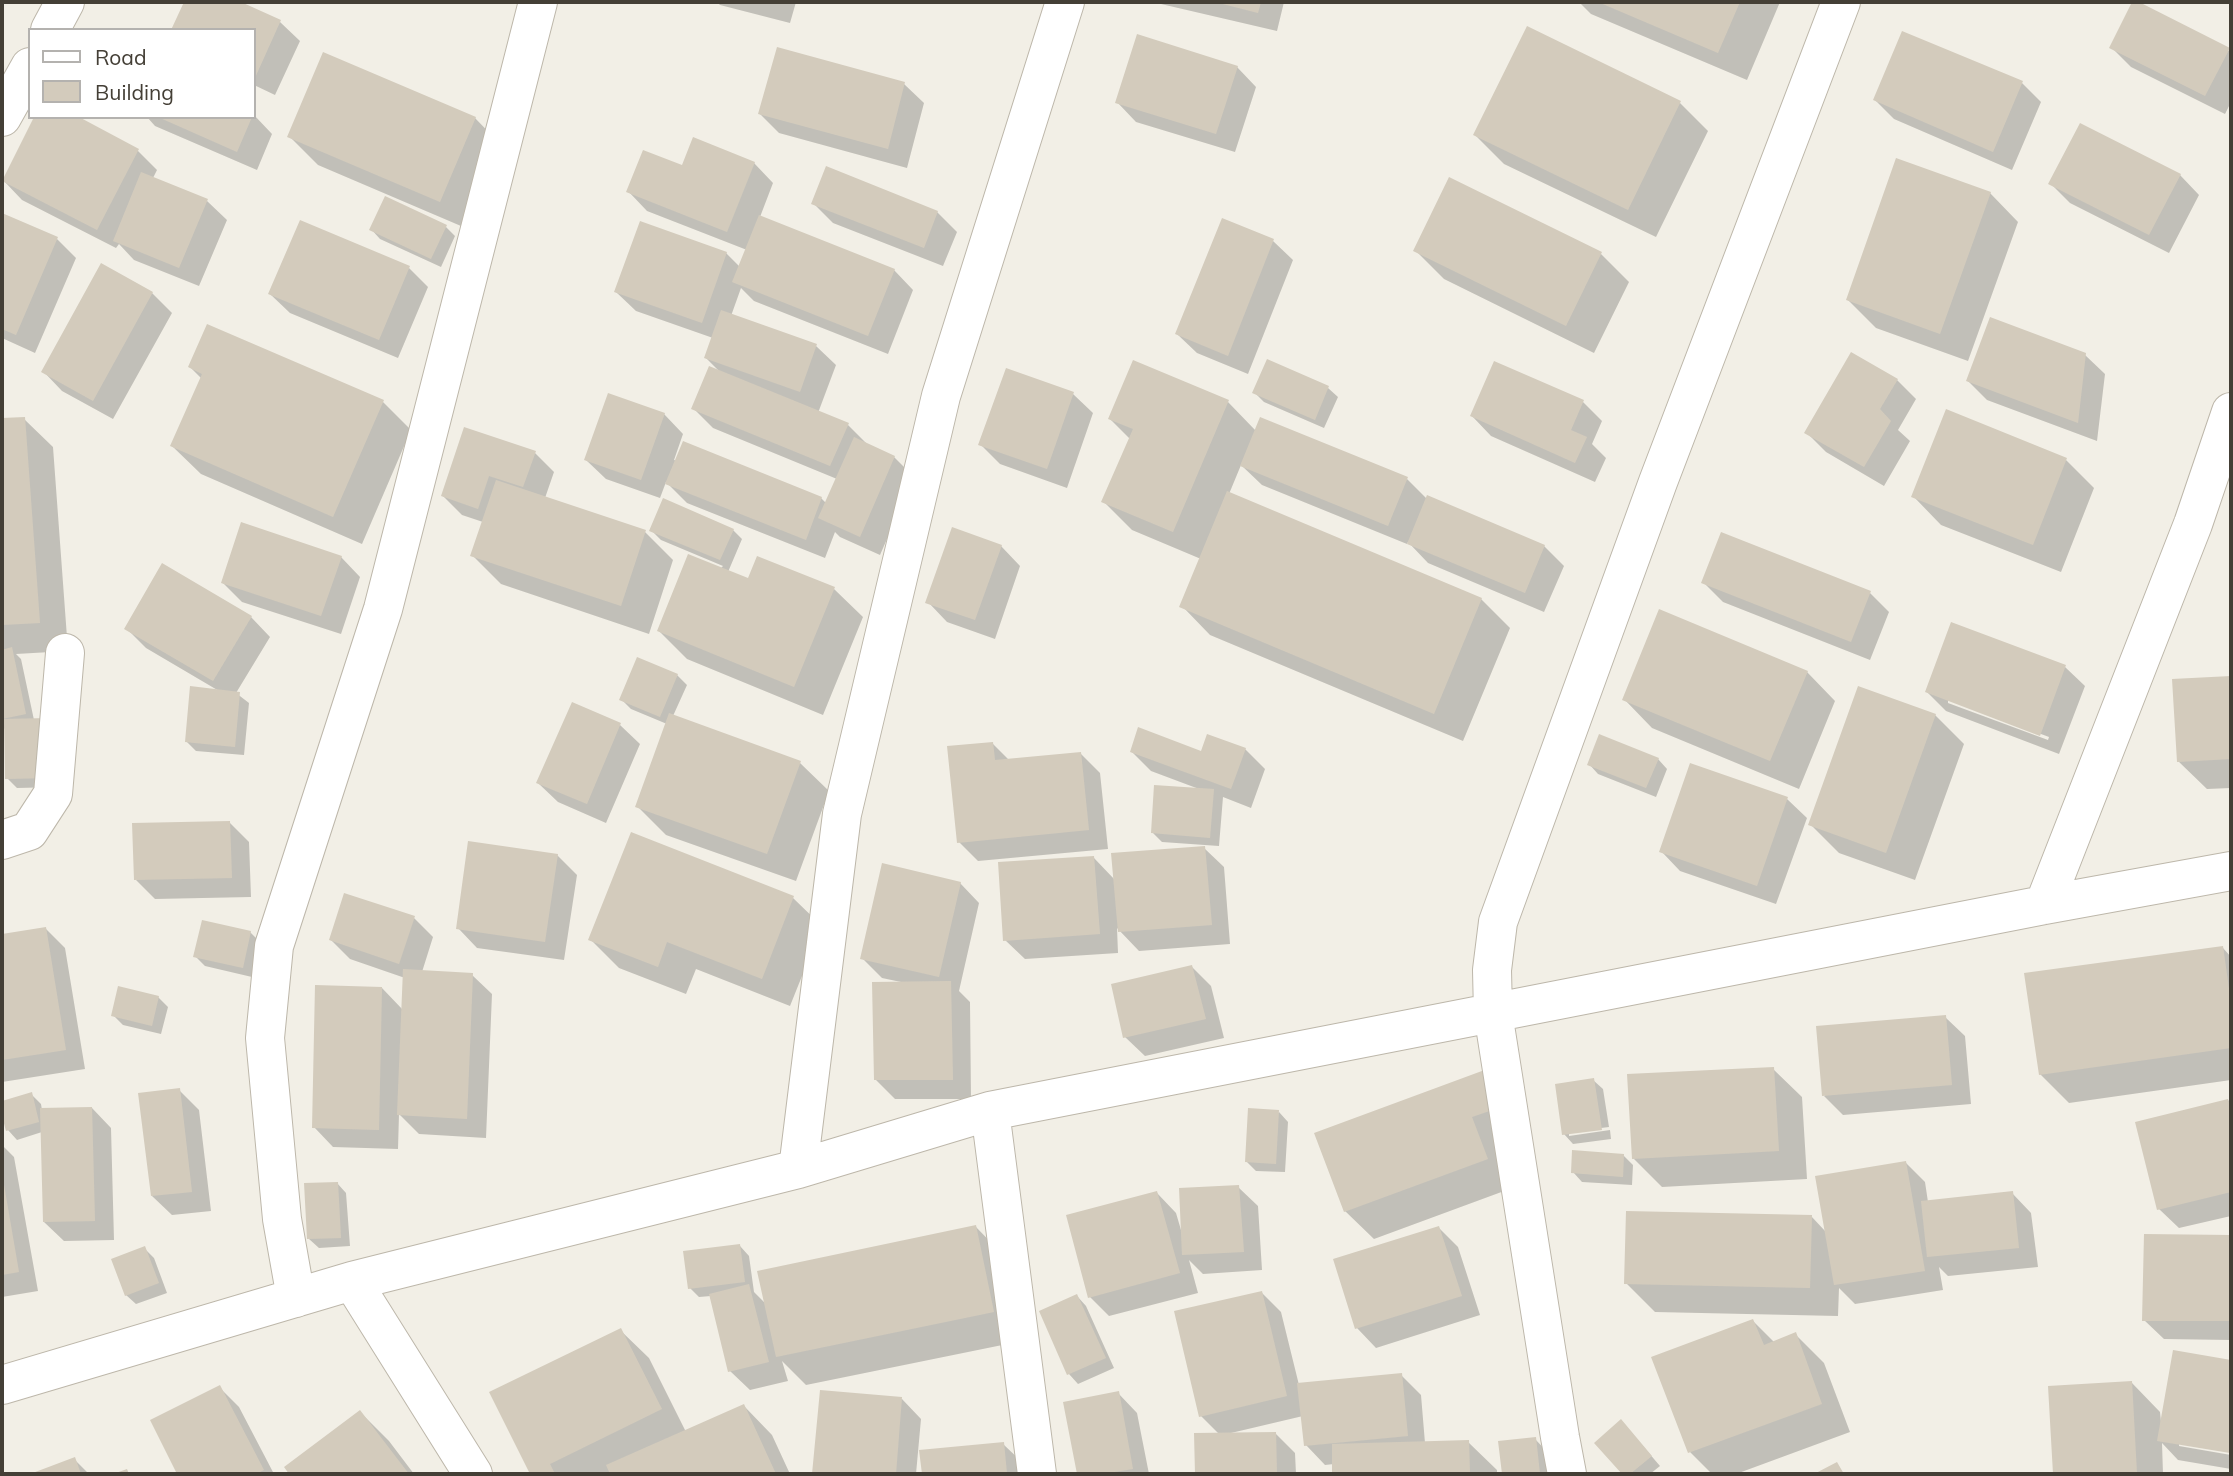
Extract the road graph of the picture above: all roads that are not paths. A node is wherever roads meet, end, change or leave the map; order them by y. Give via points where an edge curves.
1 (65, 2) edge
2 (538, 2) edge
3 (1065, 2) edge
4 (1841, 2) edge
5 (51, 28) edge
6 (28, 71) edge
7 (2, 117) edge
8 (2231, 412) edge
9 (65, 653) dead end
10 (2, 840) edge
11 (2231, 871) edge
12 (2044, 905) junction
13 (1493, 1013) junction
14 (990, 1111) junction
15 (797, 1169) junction
16 (352, 1281) junction
17 (296, 1298) junction
18 (2, 1385) edge
19 (473, 1474) edge
20 (1037, 1474) edge
21 (1567, 1474) edge

1 - 5 street
2 - 17 street via 383,609 274,946 265,1038 282,1219
3 - 15 street via 941,396 842,814
4 - 13 street via 1497,922
6 - 7 street
8 - 12 street via 2193,524
9 - 10 street via 53,793 29,831
11 - 12 street
12 - 13 street
13 - 14 street
13 - 21 street
14 - 15 street
14 - 20 street
15 - 16 street
16 - 17 street
16 - 19 street
17 - 18 street

